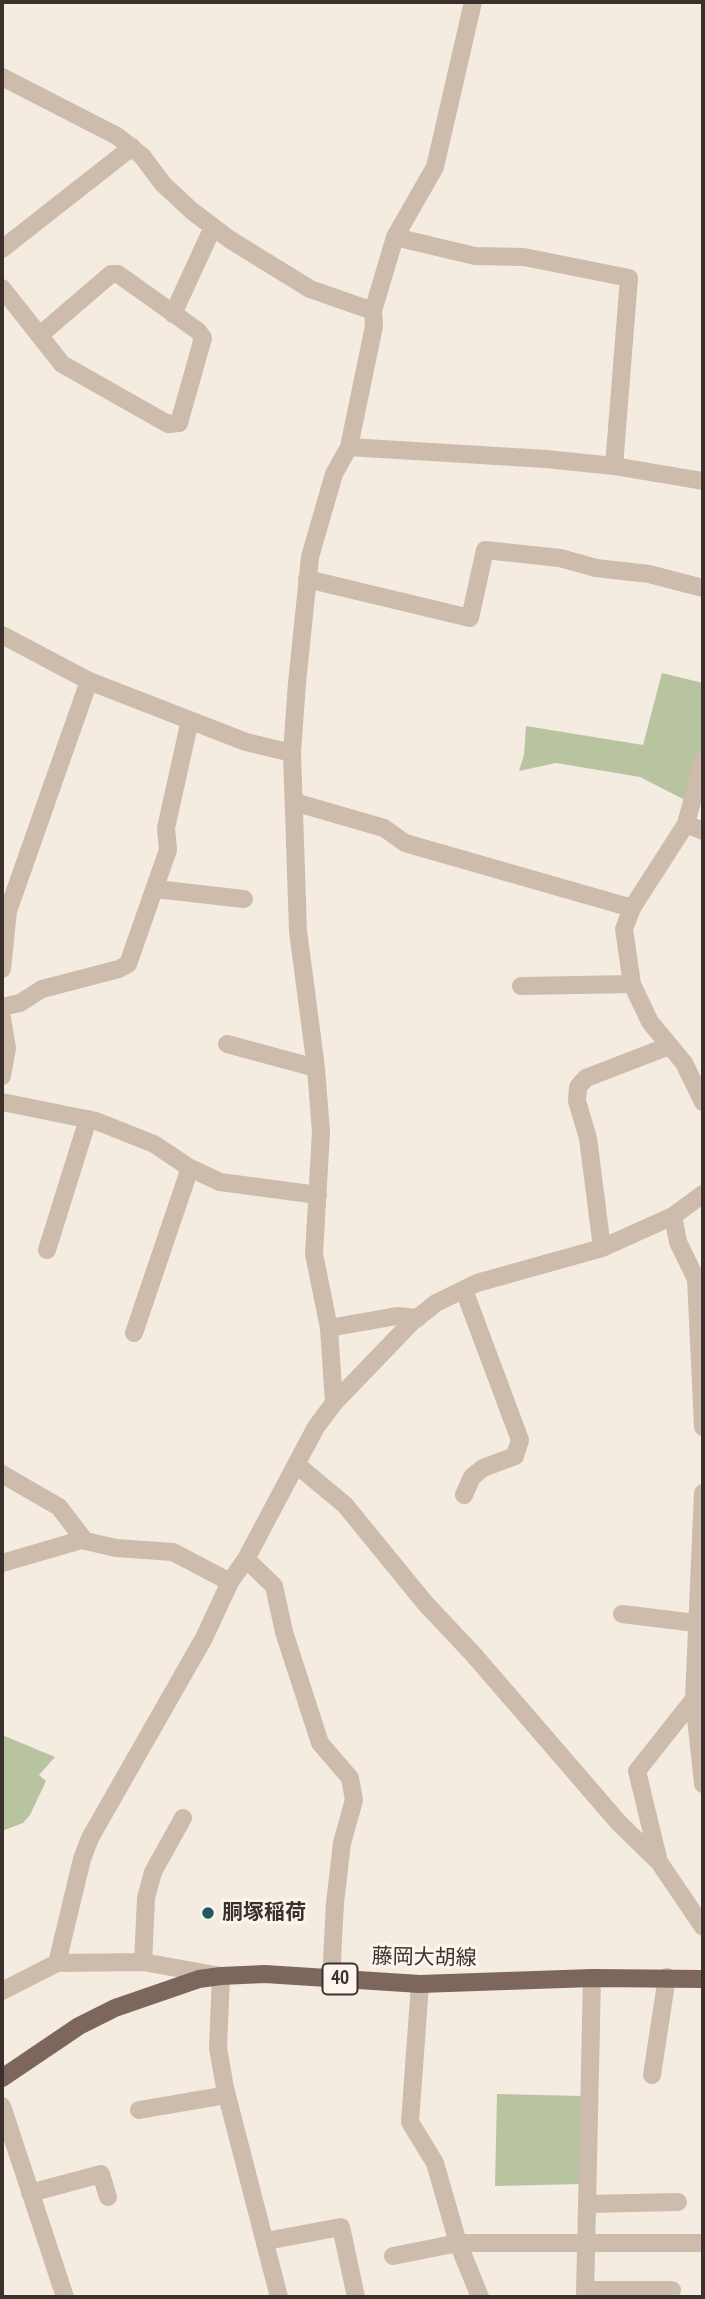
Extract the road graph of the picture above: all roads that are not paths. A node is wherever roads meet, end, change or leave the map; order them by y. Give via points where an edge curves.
1 (473, 2) edge
2 (2, 77) edge
3 (132, 147) junction
4 (213, 227) junction
5 (395, 237) junction
6 (2, 249) edge
7 (2, 288) edge
8 (373, 311) junction
9 (173, 314) junction
10 (40, 335) junction
11 (349, 447) junction
12 (614, 466) junction
13 (703, 481) edge
14 (307, 579) junction
15 (703, 588) edge
16 (2, 635) edge
17 (89, 681) junction
18 (190, 720) junction
19 (292, 753) junction
20 (703, 761) edge
21 (294, 802) junction
22 (686, 824) junction
23 (703, 831) edge
24 (156, 889) junction
25 (244, 900) dead end
26 (632, 908) junction
27 (2, 970) edge
28 (632, 984) junction
29 (520, 986) dead end
30 (2, 1007) edge
31 (2, 1018) edge
32 (227, 1044) dead end
33 (669, 1046) junction
34 (316, 1068) junction
35 (2, 1076) edge
36 (2, 1102) edge
37 (703, 1102) edge
38 (88, 1119) junction
39 (190, 1168) junction
40 (703, 1194) edge
41 (318, 1195) junction
42 (673, 1216) junction
43 (602, 1248) junction
44 (47, 1250) dead end
45 (464, 1290) junction
46 (418, 1318) junction
47 (329, 1328) junction
48 (134, 1332) dead end
49 (334, 1402) junction
50 (703, 1427) edge
51 (297, 1465) junction
52 (2, 1474) edge
53 (703, 1493) edge
54 (464, 1495) dead end
55 (85, 1541) junction
56 (246, 1559) junction
57 (2, 1563) edge
58 (230, 1582) junction
59 (622, 1614) dead end
60 (698, 1629) edge
61 (694, 1699) junction
62 (699, 1723) edge
63 (703, 1784) edge
64 (183, 1818) dead end
65 (659, 1862) junction
66 (703, 1927) edge
67 (144, 1962) junction
68 (57, 1963) junction
69 (221, 1976) junction
70 (667, 1976) junction
71 (592, 1978) junction
72 (331, 1979) junction
73 (703, 1979) edge
74 (419, 1984) junction
75 (2, 1991) edge
76 (652, 2075) dead end
77 (2, 2078) edge
78 (227, 2095) junction
79 (2, 2106) edge
80 (139, 2110) dead end
81 (30, 2193) junction
82 (108, 2197) dead end
83 (678, 2202) dead end
84 (587, 2204) junction
85 (266, 2241) junction
86 (458, 2243) junction
87 (585, 2243) junction
88 (703, 2244) edge
89 (393, 2256) dead end
90 (672, 2290) dead end
91 (585, 2294) edge
92 (65, 2297) edge
93 (279, 2297) edge
94 (356, 2297) edge
95 (480, 2297) edge

1 - 5 street via 435,167
2 - 3 street
3 - 4 street via 163,184
3 - 6 street
4 - 8 street via 310,289
4 - 9 street
5 - 8 street
5 - 12 street via 475,256 524,257 629,278
7 - 10 street
8 - 11 street via 374,326
9 - 10 street via 118,274 111,274
9 - 10 street via 203,338 179,423 167,424 88,381 62,364
11 - 12 street
11 - 14 street via 334,474
12 - 13 street
14 - 15 street via 470,618 485,550 560,558
14 - 19 street
16 - 17 street
17 - 18 street
17 - 27 street via 8,911
18 - 19 street via 246,743
18 - 24 street via 168,817 168,850
19 - 21 street
20 - 22 street
21 - 26 street via 384,828 405,843
21 - 34 street via 298,931
22 - 23 street
22 - 26 street
24 - 25 street
24 - 30 street via 128,964 42,989 20,1003
26 - 28 street via 624,929
28 - 29 street
28 - 33 street via 650,1021
31 - 35 street via 6,1048
32 - 34 street
33 - 37 street via 684,1063
33 - 43 street via 586,1077 578,1087
34 - 41 street via 321,1132
36 - 38 street
38 - 39 street via 154,1144
38 - 44 street
39 - 41 street via 220,1182
39 - 48 street
40 - 42 street
41 - 47 street via 314,1254
42 - 43 street
42 - 50 street via 678,1242 696,1279
43 - 45 street
45 - 46 street
45 - 54 street via 520,1440 514,1456 472,1477
46 - 47 street
46 - 49 street
47 - 49 street
49 - 51 street
51 - 56 street
51 - 65 street via 345,1505 425,1603 619,1823
52 - 55 street via 59,1507
53 - 60 street
55 - 57 street
55 - 58 street via 173,1552
56 - 58 street
56 - 72 street via 274,1586 320,1743 350,1777 354,1800 342,1843
58 - 68 street via 204,1637 90,1838 72,1891
59 - 60 street
60 - 61 street
61 - 62 street
61 - 65 street via 637,1771
62 - 63 street
64 - 67 street via 153,1872 146,1898
65 - 66 street
67 - 68 street
67 - 69 street
68 - 75 street
69 - 72 main road, 藤岡大胡線 / 40 via 265,1973
69 - 77 main road, 藤岡大胡線 / 40 via 115,2008 79,2026
69 - 78 street via 218,2048
70 - 71 main road, 藤岡大胡線 / 40
70 - 73 main road, 藤岡大胡線 / 40
70 - 76 street
71 - 74 main road, 藤岡大胡線 / 40
71 - 84 street
72 - 74 main road, 藤岡大胡線 / 40
74 - 86 street via 410,2122 435,2163
78 - 80 street
78 - 85 street
79 - 81 street
81 - 82 street via 101,2174
81 - 92 street
83 - 84 street
84 - 87 street
85 - 93 street
85 - 94 street via 341,2227
86 - 87 street
86 - 89 street
86 - 95 street
87 - 88 street
87 - 91 street
90 - 91 street

